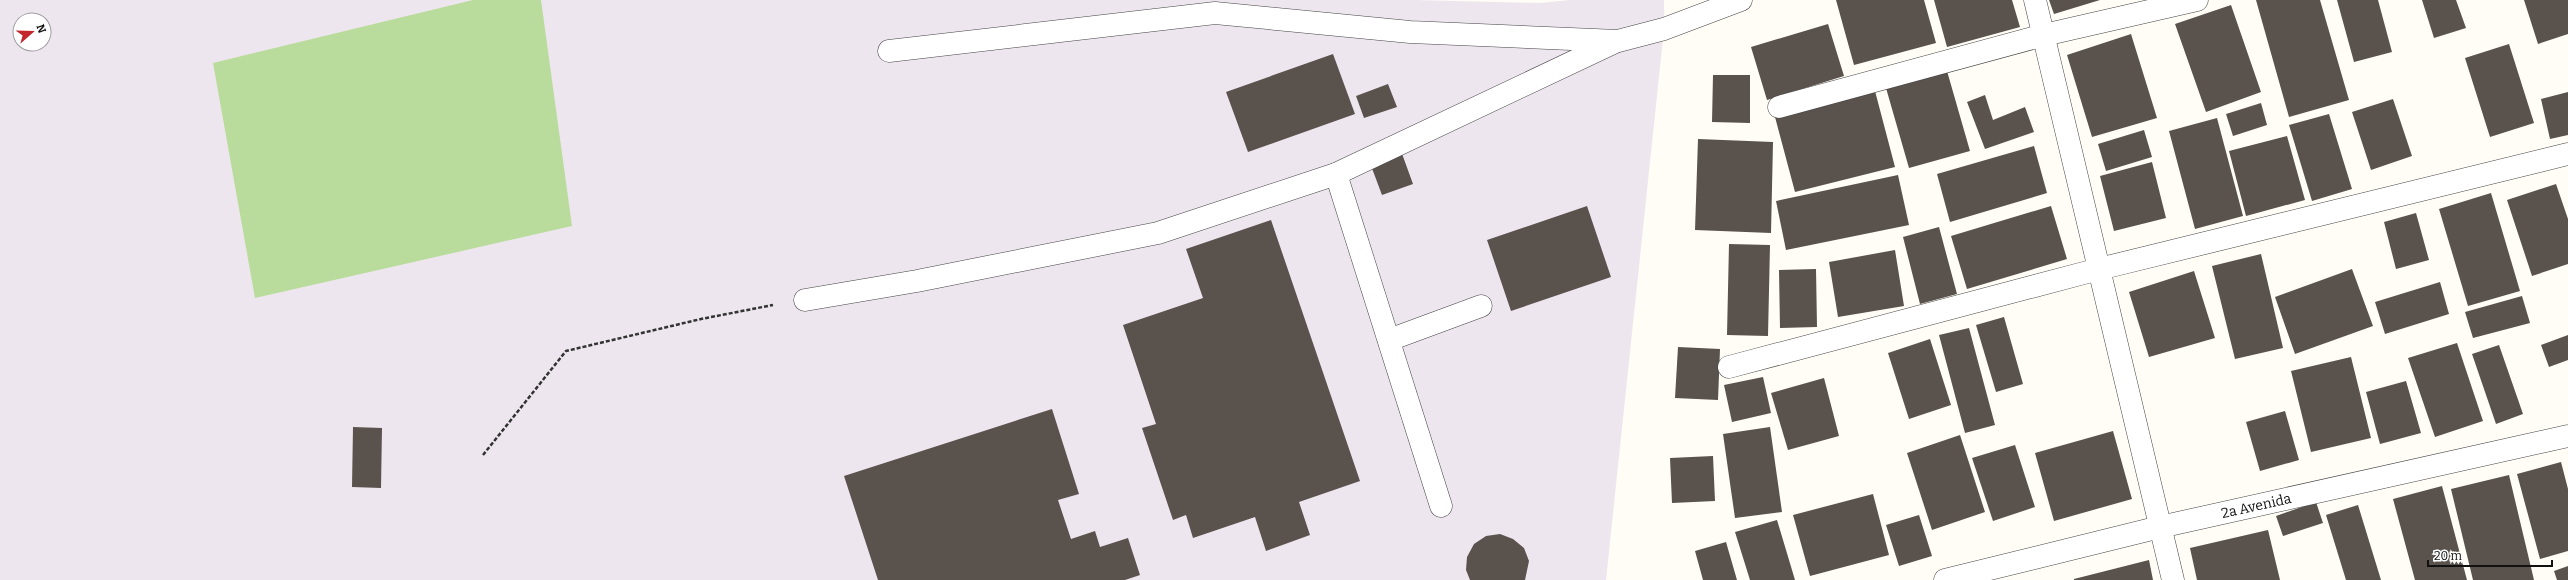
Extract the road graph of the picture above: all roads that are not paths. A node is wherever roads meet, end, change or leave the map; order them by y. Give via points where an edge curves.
1 (1741, 0) edge
2 (2035, 0) edge
3 (2197, 0) edge
4 (2044, 35) junction
5 (1618, 41) junction
6 (889, 51) dead end
7 (1780, 107) dead end
8 (2568, 154) edge
9 (1336, 174) junction
10 (2099, 269) junction
11 (805, 300) road end
12 (1482, 306) dead end
13 (1389, 340) junction
14 (1729, 367) dead end
15 (2568, 436) edge
16 (1441, 506) dead end
17 (2160, 527) junction
18 (1945, 580) edge
19 (2173, 580) edge

1 - 5 street via 1664,29
2 - 4 street
3 - 4 street
4 - 7 street
4 - 10 street
5 - 6 street via 1410,32 1214,13
5 - 9 street
8 - 10 street
9 - 11 street via 1158,233 917,281
9 - 13 street
10 - 14 street
10 - 17 street
12 - 13 street
13 - 16 street
15 - 17 street, 2a Avenida
17 - 18 street, 2a Avenida
17 - 19 street

